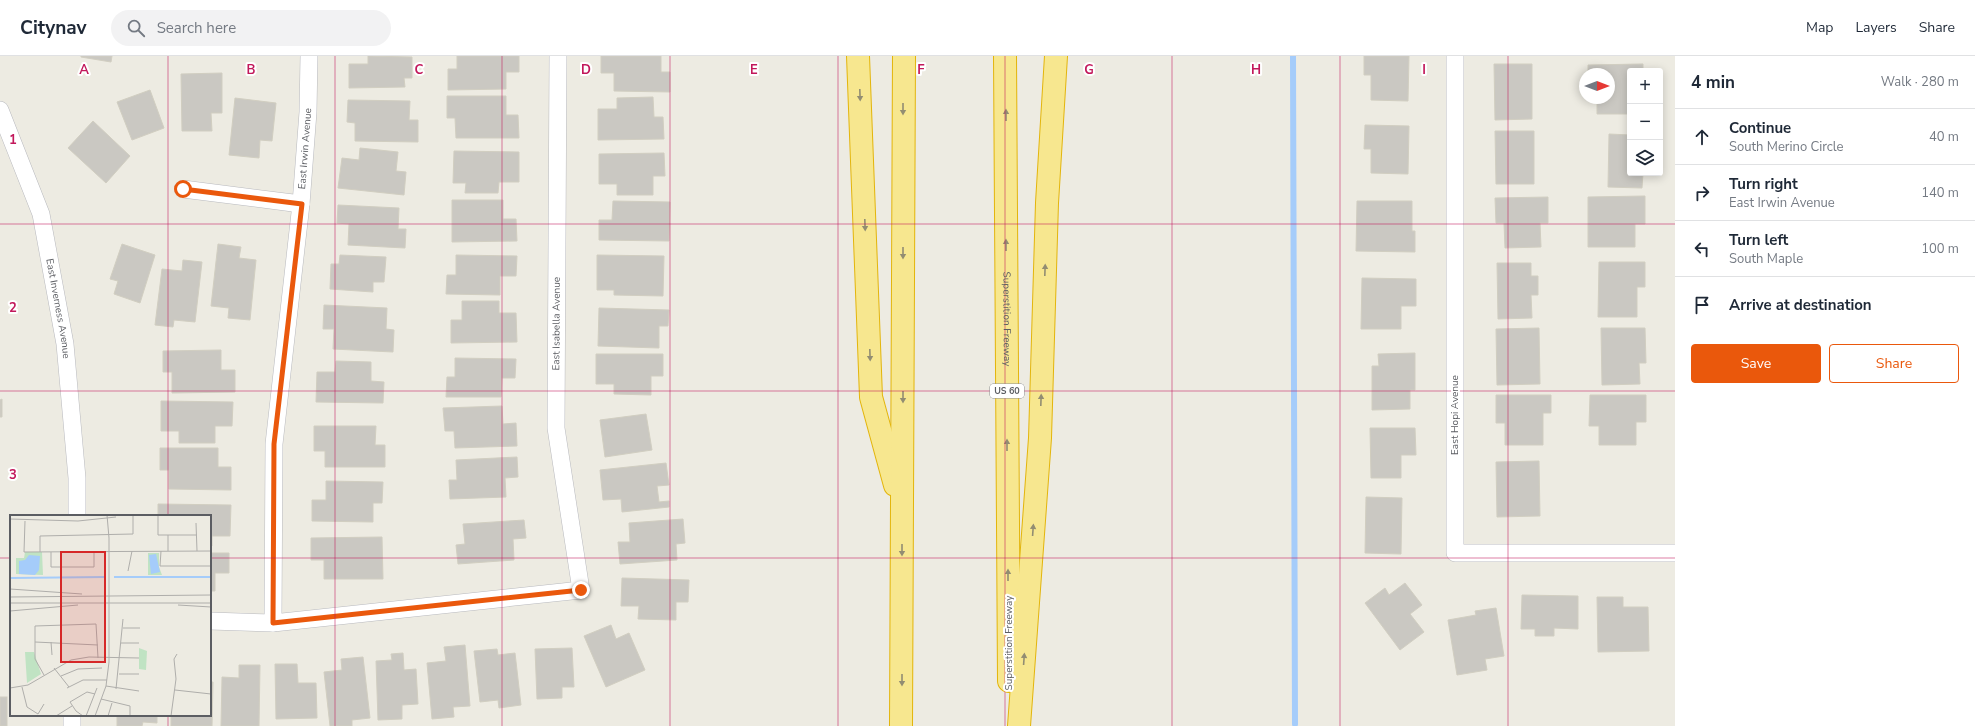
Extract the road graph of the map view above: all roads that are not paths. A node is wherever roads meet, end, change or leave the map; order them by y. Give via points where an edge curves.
1 (309, 56) edge
2 (558, 56) edge
3 (858, 56) edge
4 (904, 56) edge
5 (1005, 56) edge
6 (1056, 56) edge
7 (1455, 56) edge
8 (0, 110) edge
9 (183, 189) dead end
10 (302, 204) junction
11 (903, 511) junction
12 (77, 515) edge
13 (1675, 553) edge
14 (211, 621) edge
15 (273, 623) junction
16 (901, 726) edge
17 (1009, 726) edge
18 (1019, 726) edge

1 - 10 street, East Irwin Avenue
2 - 15 street, East Isabella Avenue via 556,428 581,590
3 -> 11 highway via 871,397
4 -> 11 highway
17 -> 5 highway, Superstition Freeway / US 60
18 -> 6 highway via 1040,438 1047,203
7 - 13 street, East Hopi Avenue via 1455,553
8 - 12 street, East Inverness Avenue via 43,222 65,344 78,478
9 - 10 street
10 - 15 street, East Irwin Avenue via 274,444
11 -> 16 highway
14 - 15 street

